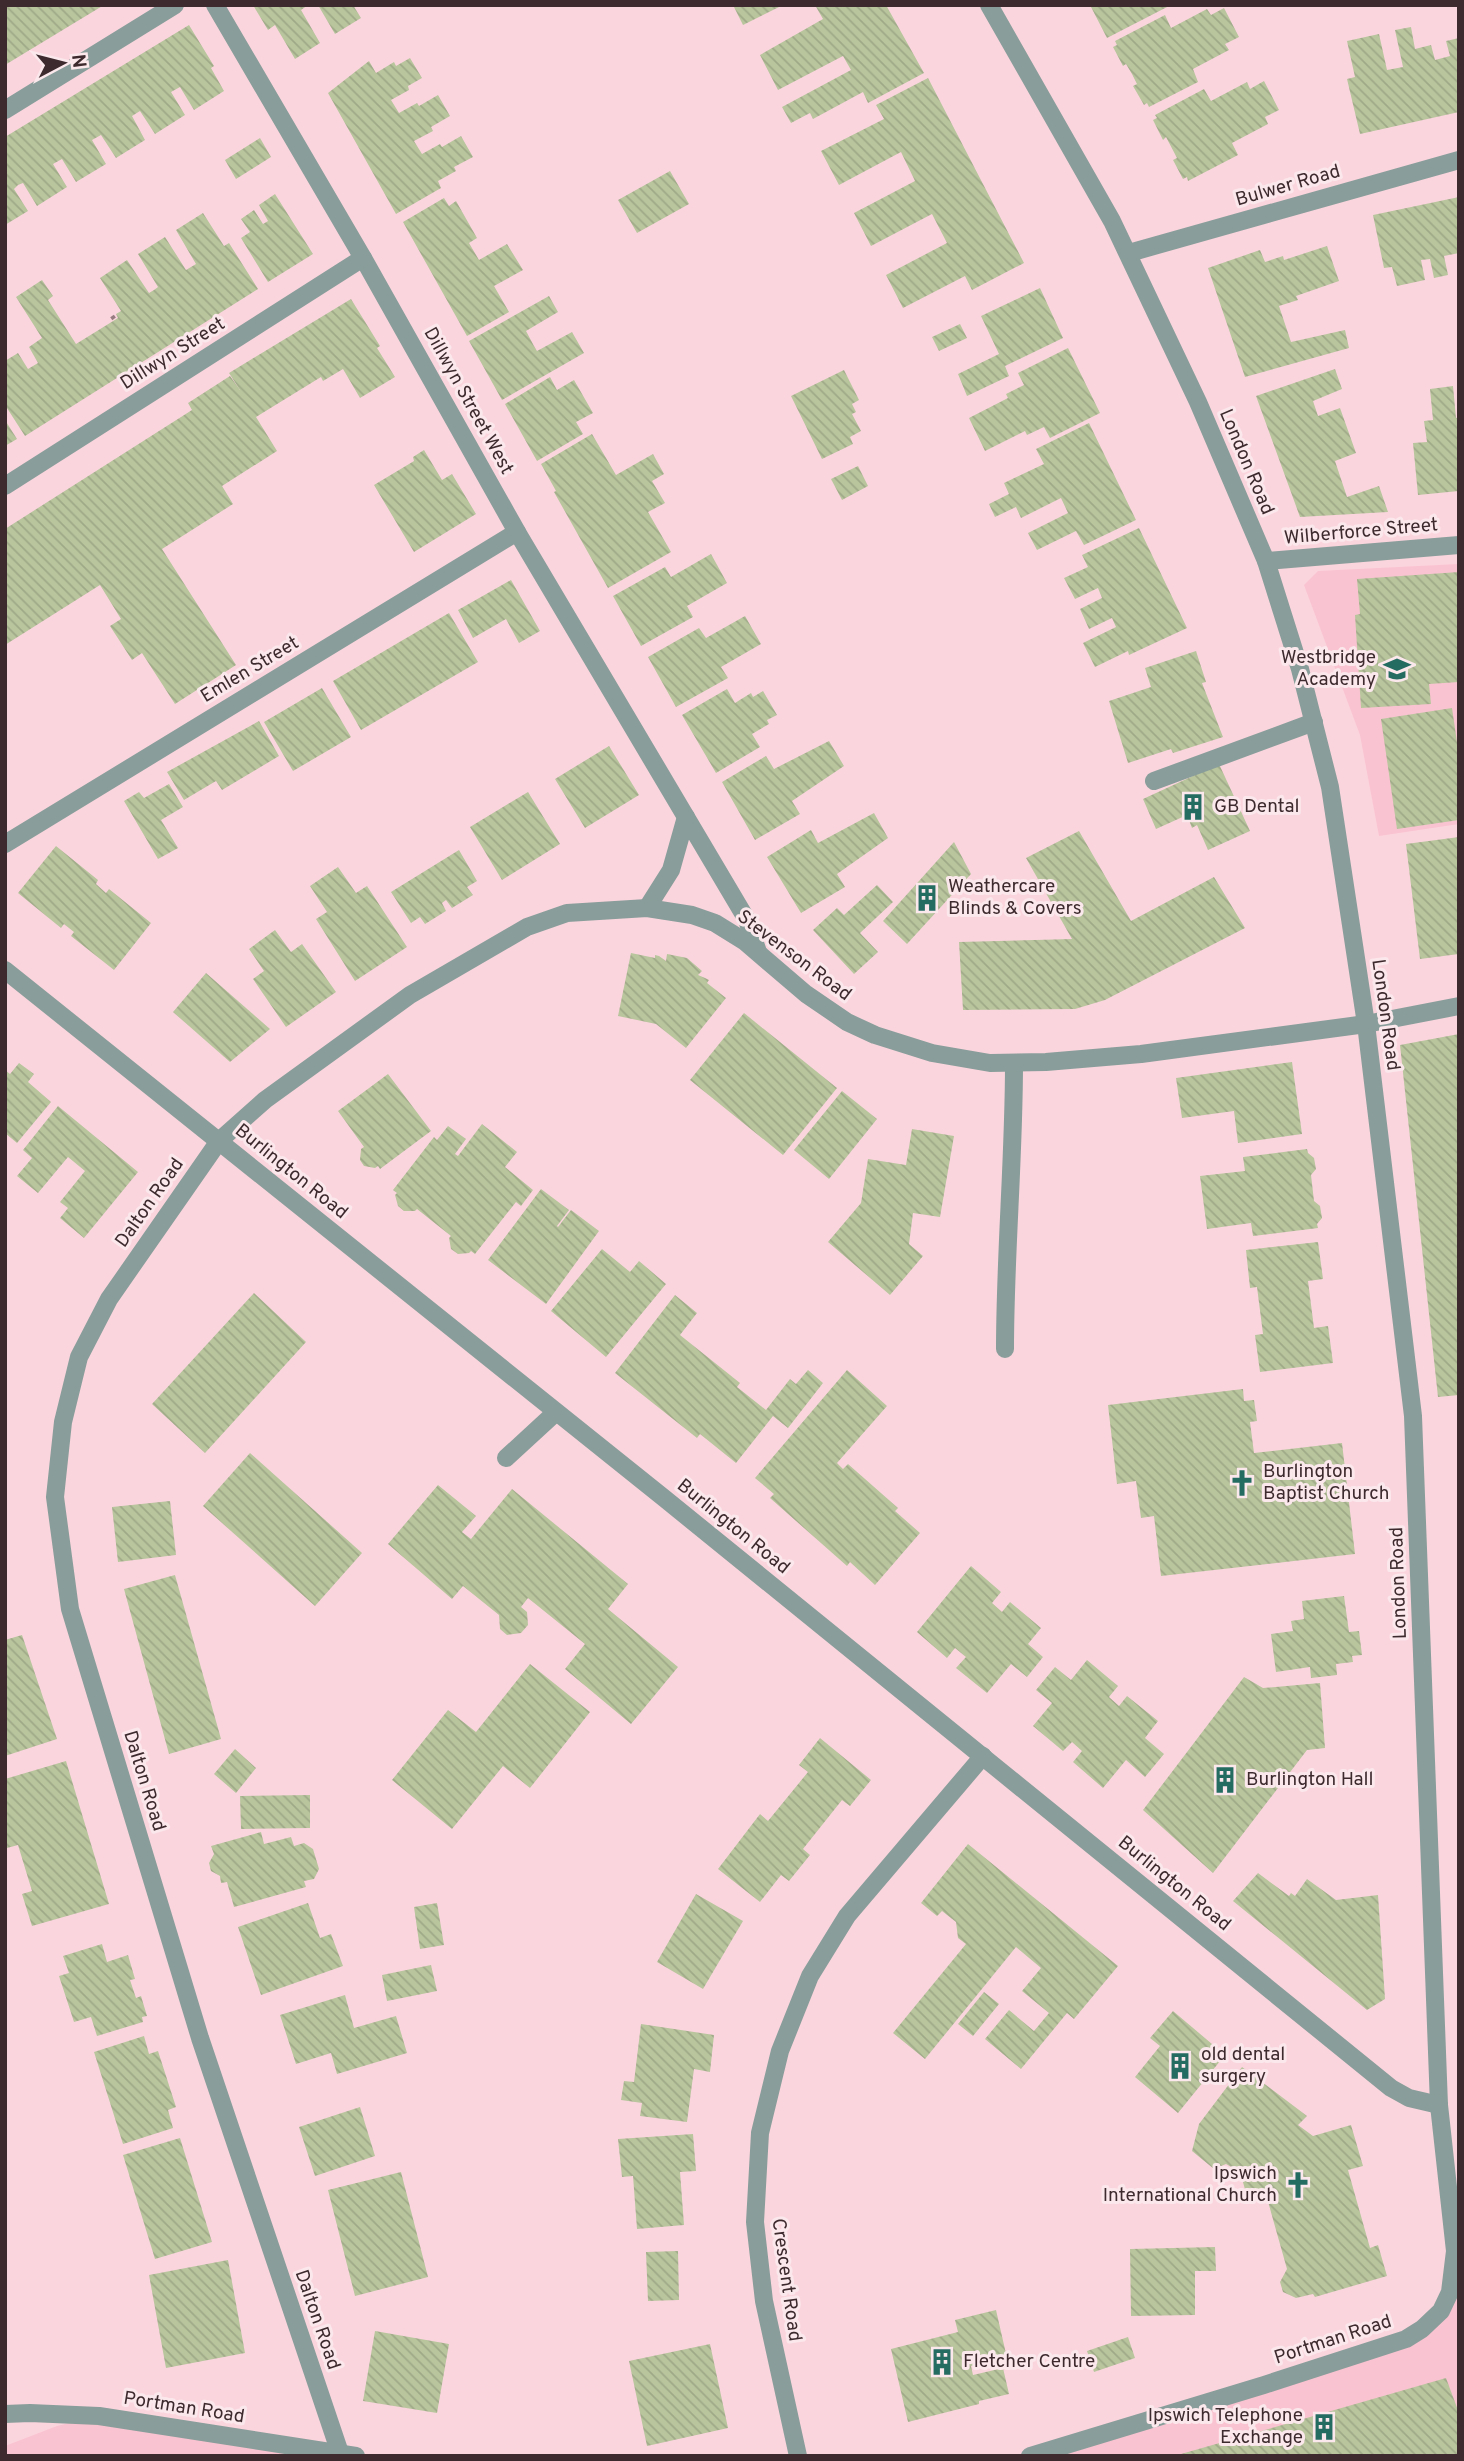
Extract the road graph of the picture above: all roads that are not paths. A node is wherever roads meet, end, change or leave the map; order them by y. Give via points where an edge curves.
1 (175, 5) edge
2 (215, 5) edge
3 (989, 5) edge
4 (5, 110) edge
5 (1459, 160) edge
6 (1129, 253) junction
7 (363, 258) junction
8 (5, 486) edge
9 (517, 532) junction
10 (1459, 545) edge
11 (1266, 561) junction
12 (1314, 722) junction
13 (1154, 781) dead end
14 (686, 817) junction
15 (5, 844) edge
16 (647, 908) junction
17 (759, 954) junction
18 (5, 970) edge
19 (1459, 1006) edge
20 (1366, 1024) junction
21 (1014, 1064) junction
22 (219, 1141) junction
23 (1005, 1349) dead end
24 (555, 1413) junction
25 (506, 1458) dead end
26 (983, 1756) junction
27 (1439, 2105) junction
28 (5, 2414) edge
29 (348, 2454) edge
30 (798, 2456) edge
31 (1030, 2456) edge

1 - 4 street
2 - 7 street, Dillwyn Street West
3 - 6 street, London Road
5 - 6 street, Bulwer Road
6 - 11 street, London Road
7 - 8 street, Dillwyn Street
7 - 9 street, Dillwyn Street West
9 - 14 street, Dillwyn Street West
9 - 15 street, Emlen Street
10 - 11 street, Wilberforce Street
11 - 12 street, London Road
12 - 13 street
12 - 20 street, London Road via 1330,788
14 - 16 street via 671,870
14 - 17 street, Dillwyn Street West via 747,920
16 - 17 street, Stevenson Road via 715,923
16 - 22 street, Stevenson Road via 567,914 527,927 410,995 265,1100
17 - 21 street, Stevenson Road via 827,1010 875,1035 932,1053
18 - 22 street, Burlington Road
19 - 20 street, Stevenson Road
20 - 21 street, Stevenson Road via 1141,1054
20 - 27 street, London Road via 1413,1416
21 - 23 street
22 - 24 street, Burlington Road
22 - 29 street, Dalton Road via 109,1299 79,1357 63,1422 55,1497 74,1622 200,2038
24 - 25 street
24 - 26 street, Burlington Road
26 - 27 street, Burlington Road via 1391,2088
26 - 30 street, Crescent Road via 847,1916 810,1976 780,2052 760,2133 755,2222 764,2301
27 - 31 street, Portman Road via 1454,2276 1441,2311 1422,2329 1406,2339
28 - 29 street, Portman Road via 99,2416

